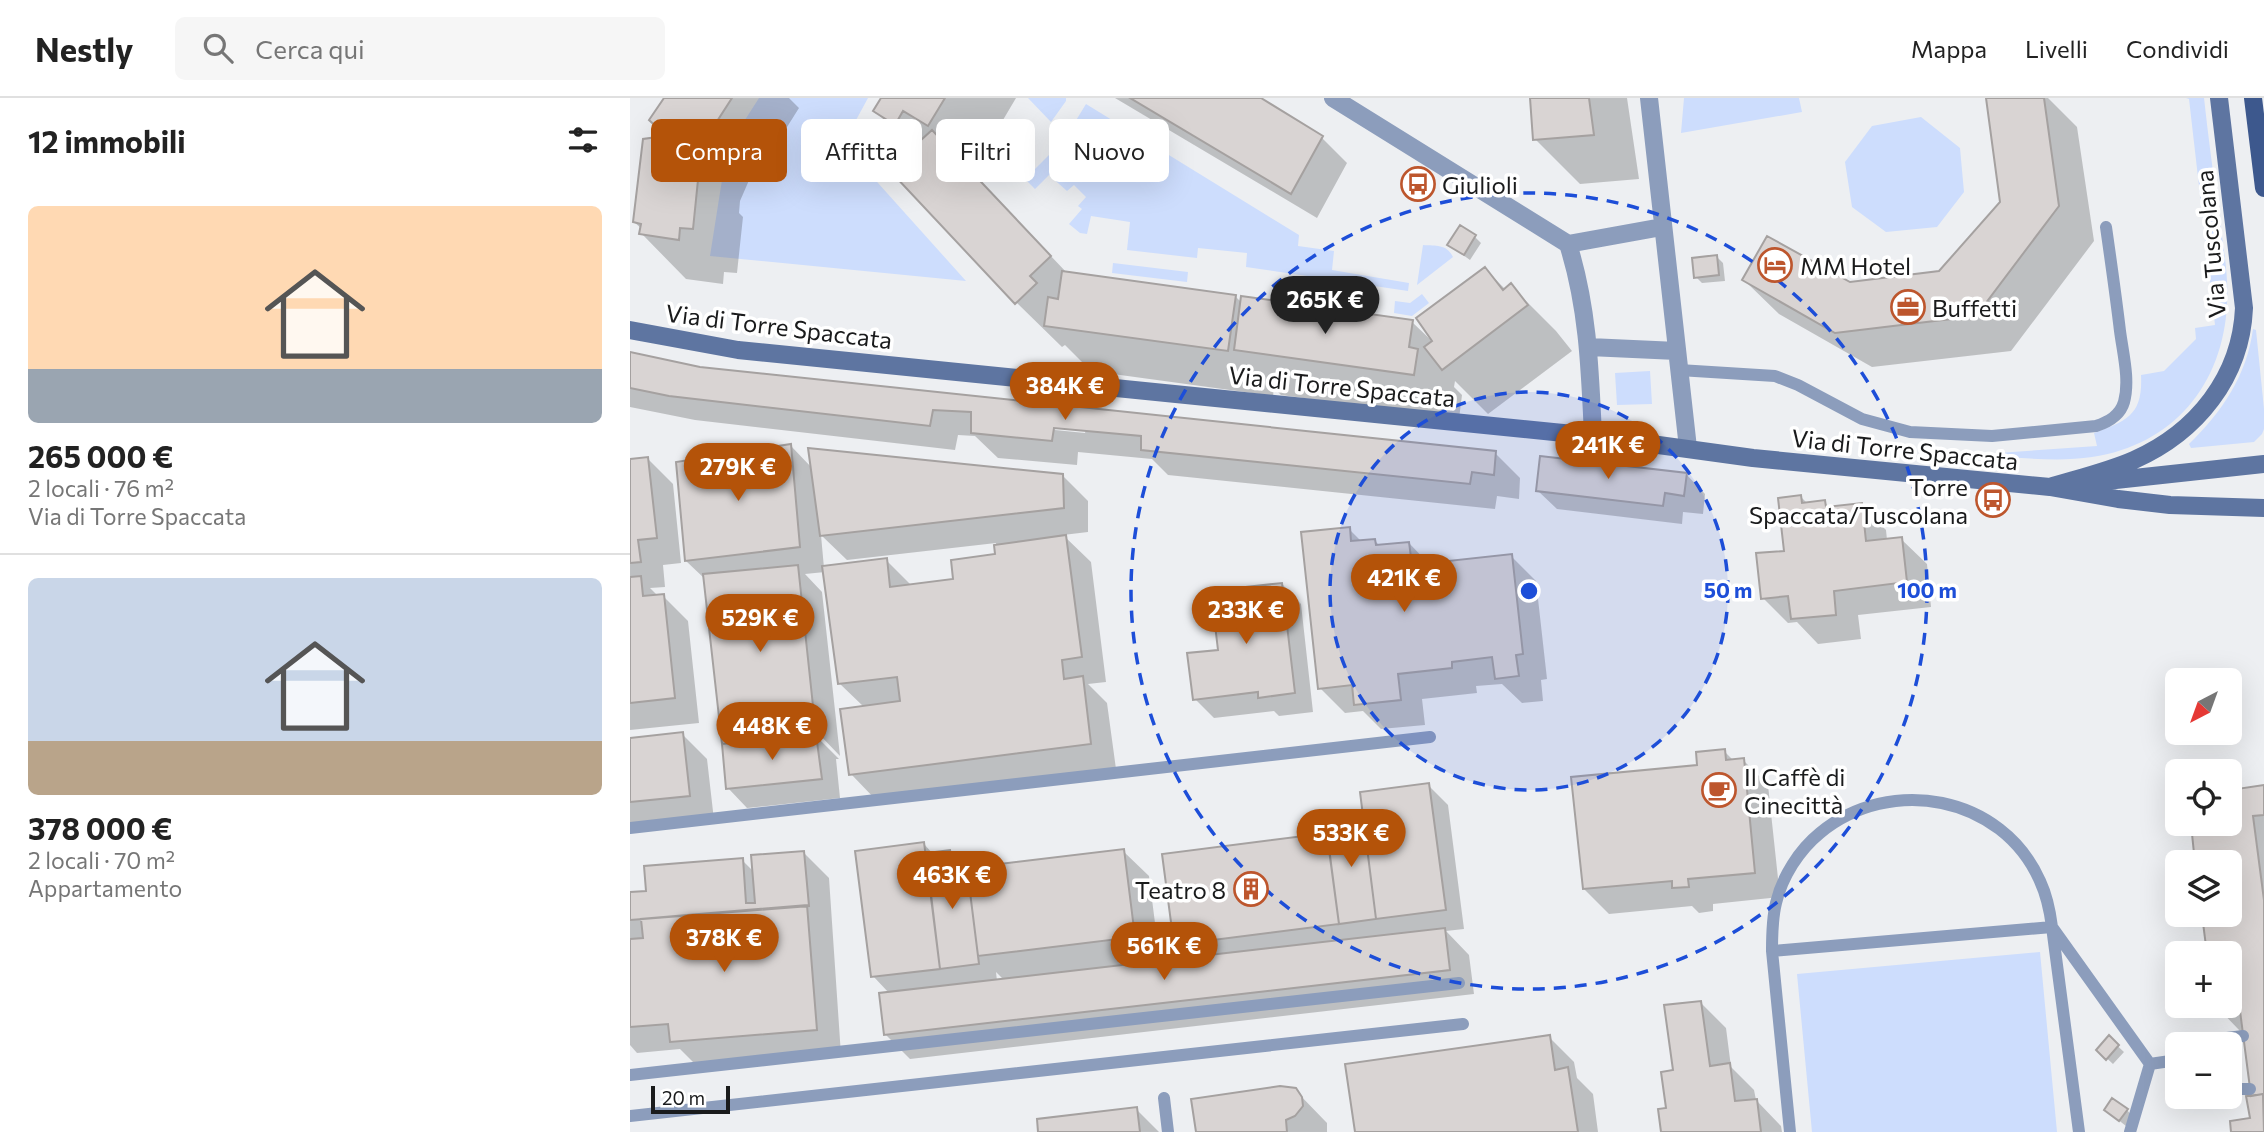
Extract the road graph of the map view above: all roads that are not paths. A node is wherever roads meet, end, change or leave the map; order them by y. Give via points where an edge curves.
1 (1333, 98) edge
2 (1649, 98) edge
3 (2219, 98) edge
4 (2253, 98) edge
5 (2264, 188) edge
6 (1662, 227) junction
7 (2106, 228) dead end
8 (1568, 244) junction
9 (630, 330) edge
10 (1589, 347) junction
11 (1677, 351) junction
12 (1679, 370) junction
13 (1593, 436) junction
14 (1688, 448) junction
15 (2264, 464) edge
16 (2050, 487) junction
17 (2264, 508) edge
18 (1430, 737) dead end
19 (630, 828) edge
20 (2052, 927) junction
21 (1772, 951) junction
22 (1460, 983) dead end
23 (1462, 1024) dead end
24 (2165, 1062) edge
25 (2150, 1064) junction
26 (630, 1075) edge
27 (2242, 1089) edge
28 (2250, 1089) dead end
29 (1164, 1098) dead end
30 (630, 1116) edge
31 (1168, 1132) edge
32 (1790, 1132) edge
33 (2079, 1132) edge
34 (2130, 1132) edge

1 - 8 street
2 - 6 street
3 - 16 street, Via Tuscolana via 2244,308 2232,365 2204,410 2172,440 2131,461
4 - 5 main road
6 - 8 street
6 - 11 street
7 - 12 lane via 2126,369 2125,394 2117,415 2096,426 1992,436 1910,432 1862,419 1775,376
8 - 10 street via 1583,299
9 - 13 street, Via di Torre Spaccata via 738,349
10 - 11 street
10 - 13 street
11 - 12 street
12 - 14 street
13 - 14 street, Via di Torre Spaccata
14 - 16 street, Via di Torre Spaccata via 1766,460
15 - 16 street, Via di Torre Spaccata
16 - 17 street, Via di Torre Spaccata via 2161,504
18 - 19 lane
20 - 21 lane
20 - 21 lane via 2040,880 2027,858 1993,824 1948,803 1899,799 1852,811 1812,839 1784,879 1776,902
20 - 25 lane
20 - 33 lane
21 - 32 lane
22 - 26 lane
23 - 30 lane
24 - 25 lane
25 - 34 lane
27 - 28 lane
29 - 31 lane

